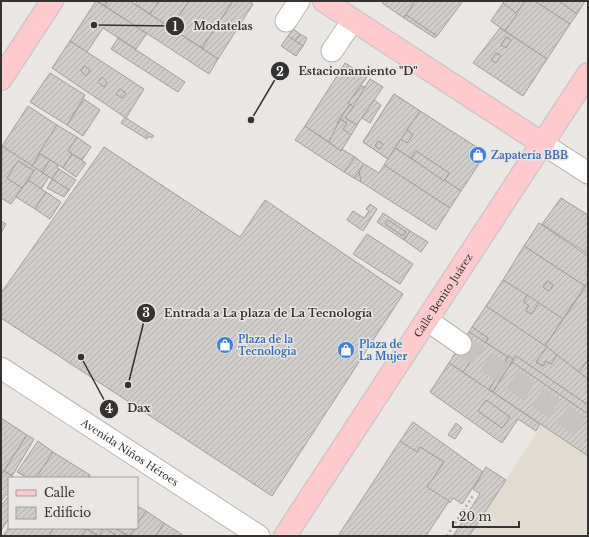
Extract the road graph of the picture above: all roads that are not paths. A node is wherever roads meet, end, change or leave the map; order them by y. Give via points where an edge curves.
1 (52, 1) edge
2 (298, 1) edge
3 (324, 1) edge
4 (353, 20) junction
5 (286, 21) dead end
6 (332, 51) dead end
7 (588, 74) edge
8 (1, 80) edge
9 (543, 144) junction
10 (588, 173) edge
11 (427, 320) junction
12 (461, 344) tunnel mouth
13 (1, 368) edge
14 (259, 536) edge
15 (285, 536) edge

1 - 8 main road
2 - 5 street
3 - 4 main road
4 - 6 street
4 - 9 main road
7 - 9 main road, Calle Benito Juárez
9 - 10 street
9 - 11 main road, Calle Benito Juárez
11 - 12 street
11 - 15 main road, Calle Benito Juárez
13 - 14 street, Avenida Niños Héroes

